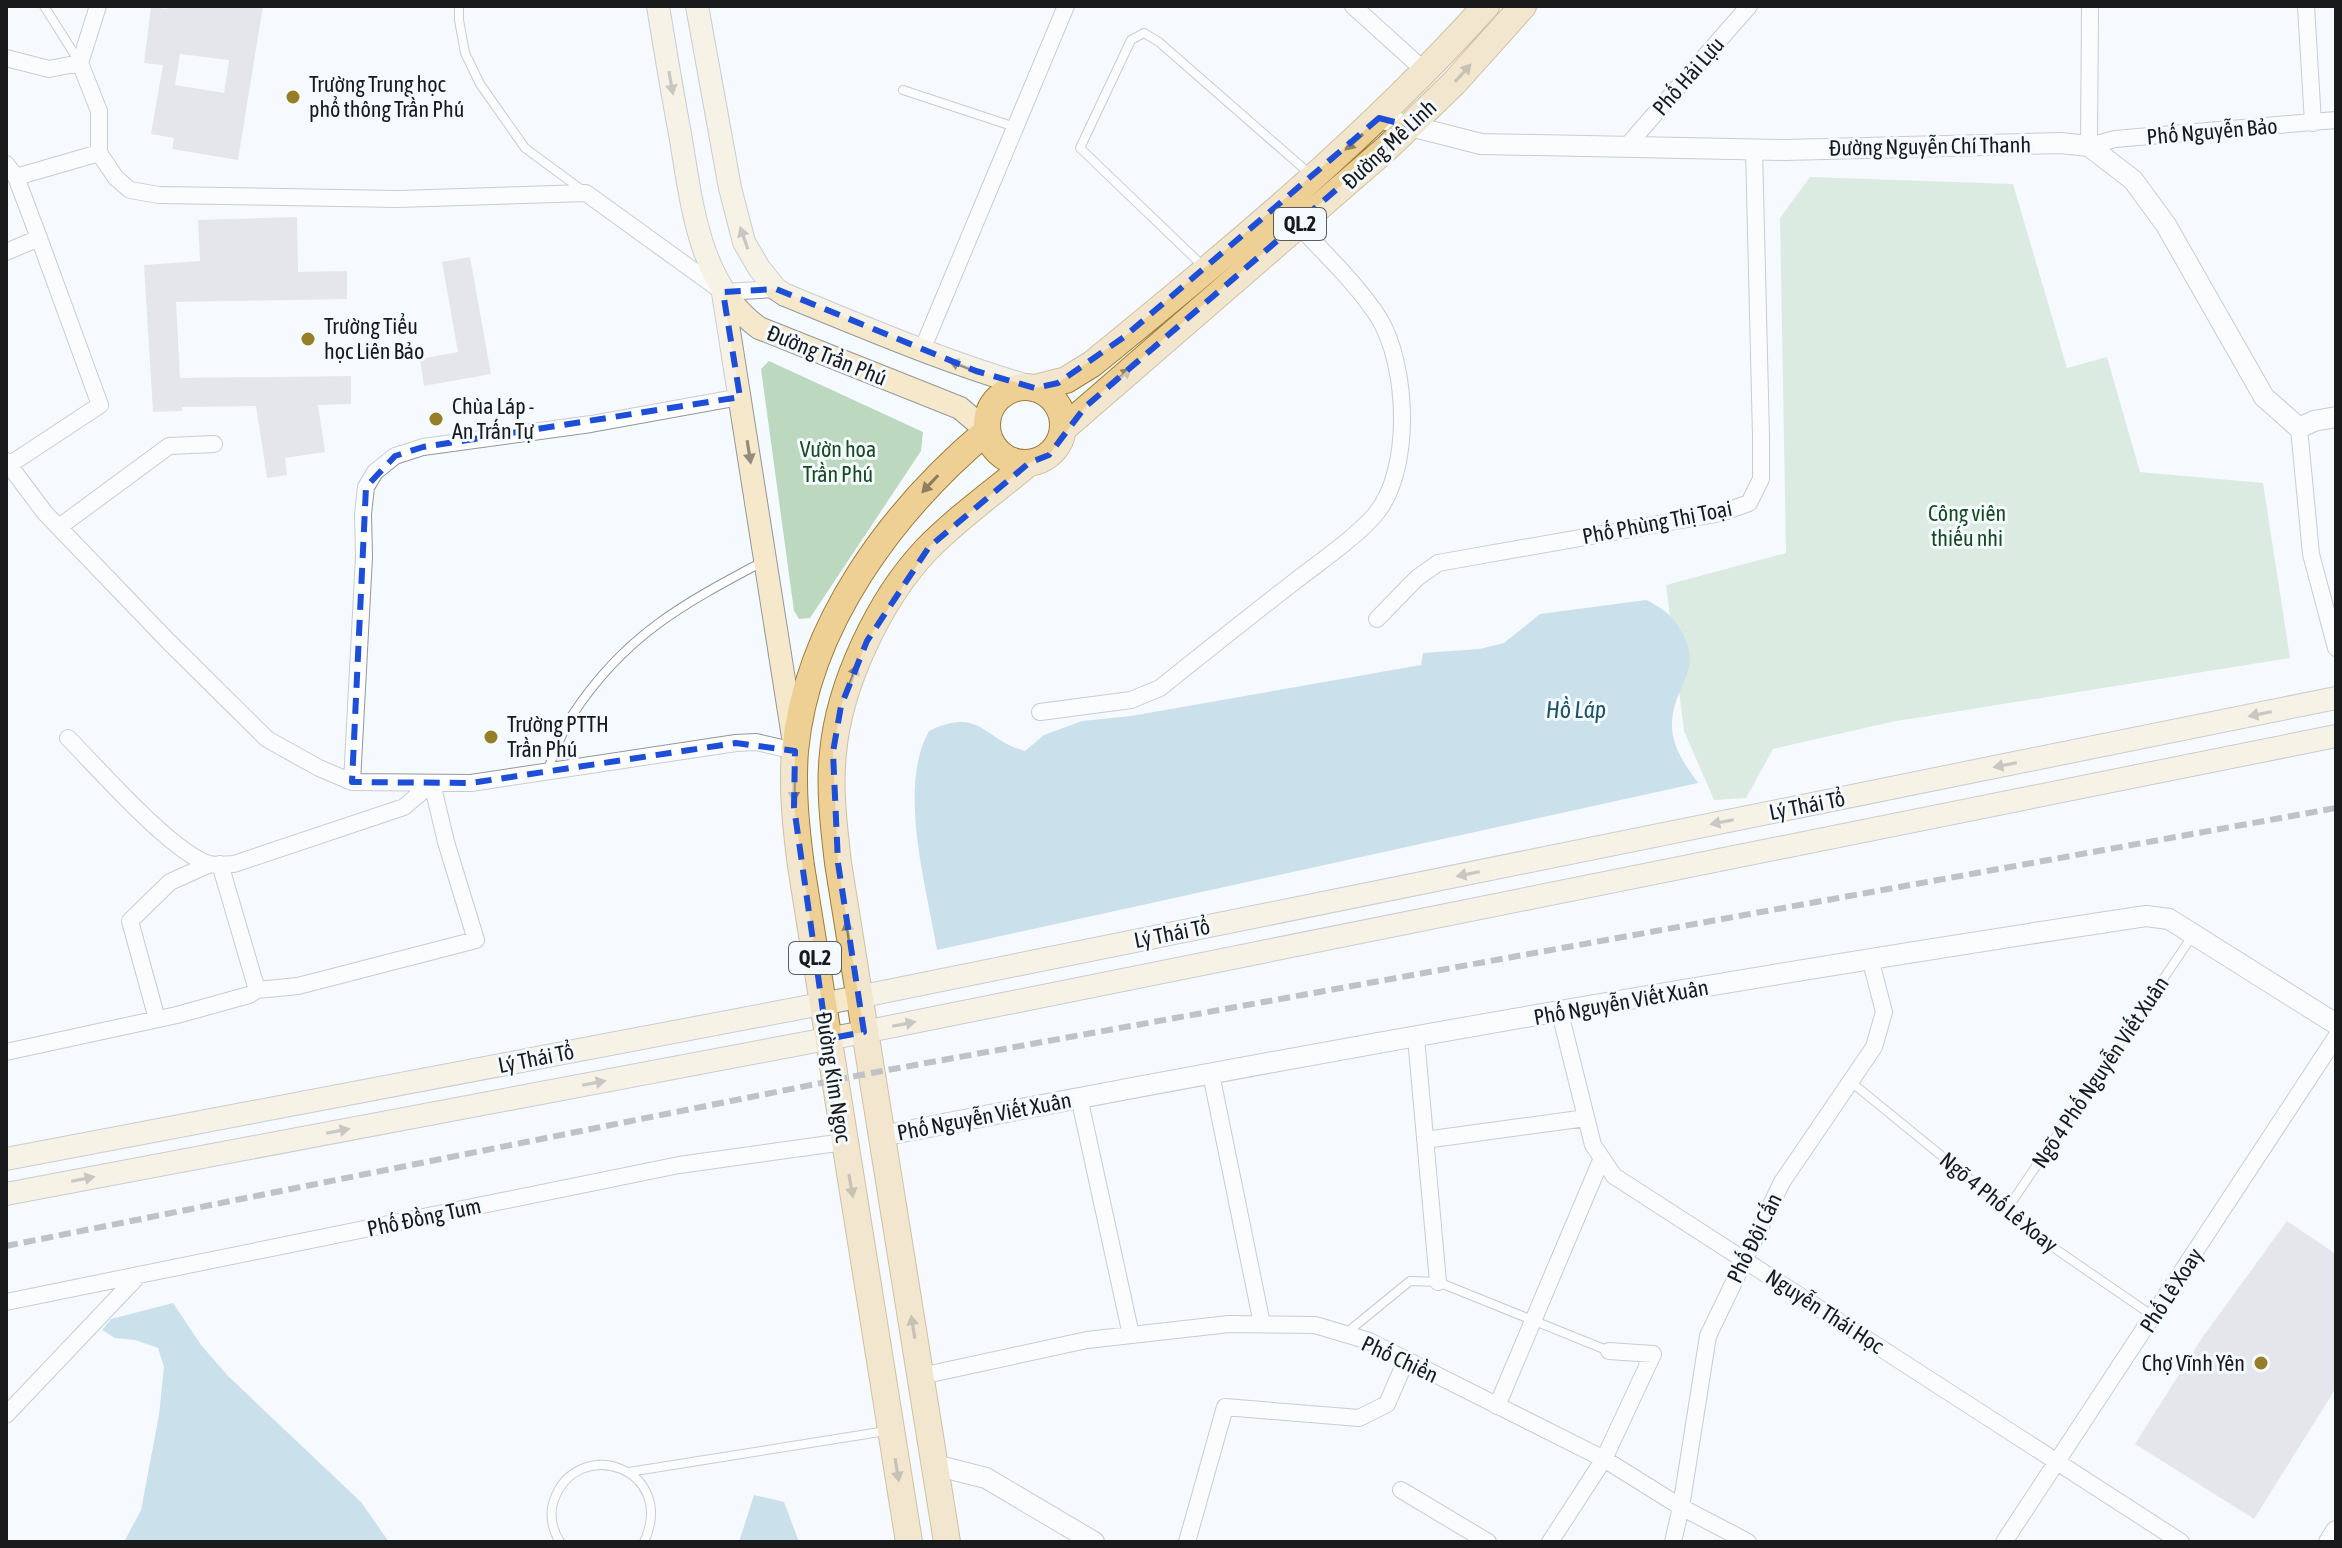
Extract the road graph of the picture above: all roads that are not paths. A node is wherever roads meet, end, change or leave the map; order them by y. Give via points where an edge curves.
1 (44, 6) edge
2 (98, 6) edge
3 (459, 6) edge
4 (658, 6) edge
5 (697, 6) edge
6 (1066, 6) edge
7 (1353, 6) edge
8 (1486, 6) edge
9 (1523, 6) edge
10 (1749, 6) edge
11 (2090, 6) edge
12 (2306, 6) edge
13 (6, 58) edge
14 (80, 63) junction
15 (1426, 72) junction
16 (903, 90) dead end
17 (1379, 118) junction
18 (2336, 120) edge
19 (2313, 123) junction
20 (1410, 126) junction
21 (1015, 127) junction
22 (2089, 146) junction
23 (1626, 147) junction
24 (1754, 149) junction
25 (99, 153) junction
26 (11, 170) edge
27 (1314, 178) junction
28 (586, 193) junction
29 (1299, 226) junction
30 (39, 238) junction
31 (6, 252) edge
32 (1206, 269) junction
33 (776, 289) junction
34 (723, 292) junction
35 (922, 350) junction
36 (1035, 388) junction
37 (740, 397) junction
38 (2336, 417) edge
39 (1064, 428) junction
40 (2299, 428) junction
41 (987, 431) junction
42 (214, 444) dead end
43 (8, 463) edge
44 (1029, 463) junction
45 (59, 527) junction
46 (767, 559) junction
47 (1377, 619) dead end
48 (2336, 648) edge
49 (2336, 698) edge
50 (1040, 712) dead end
51 (2336, 736) edge
52 (68, 738) dead end
53 (795, 751) junction
54 (547, 771) junction
55 (352, 782) junction
56 (432, 783) junction
57 (215, 864) junction
58 (2193, 935) junction
59 (1870, 958) junction
60 (257, 990) junction
61 (858, 997) junction
62 (822, 1004) junction
63 (1560, 1013) junction
64 (157, 1019) junction
65 (2336, 1024) edge
66 (864, 1032) junction
67 (2336, 1037) edge
68 (1416, 1038) junction
69 (827, 1039) junction
70 (6, 1052) edge
71 (1211, 1074) junction
72 (1850, 1081) junction
73 (1079, 1097) junction
74 (1586, 1118) junction
75 (882, 1136) junction
76 (1425, 1140) junction
77 (844, 1142) junction
78 (1602, 1158) junction
79 (6, 1159) edge
80 (6, 1194) edge
81 (2007, 1209) junction
82 (1744, 1258) junction
83 (139, 1275) junction
84 (1438, 1282) junction
85 (6, 1302) edge
86 (2153, 1316) junction
87 (1533, 1320) junction
88 (1262, 1324) junction
89 (1344, 1334) junction
90 (1131, 1335) junction
91 (1609, 1351) joint
92 (1406, 1360) junction
93 (921, 1376) junction
94 (1497, 1406) junction
95 (6, 1415) edge
96 (891, 1431) junction
97 (1604, 1459) junction
98 (2057, 1464) junction
99 (935, 1465) junction
100 (629, 1472) junction
101 (1401, 1490) dead end
102 (1681, 1507) junction
103 (2336, 1531) edge
104 (560, 1542) edge
105 (644, 1542) edge
106 (909, 1542) edge
107 (947, 1542) edge
108 (1094, 1542) edge
109 (1187, 1542) edge
110 (1488, 1542) edge
111 (1550, 1542) edge
112 (1673, 1542) edge
113 (1748, 1542) edge
114 (2004, 1542) edge
115 (2181, 1542) edge
116 (2329, 1542) edge

1 - 14 lane
2 - 14 street
3 - 28 lane via 465,53 480,84 525,148
4 -> 34 main road, Đường Trần Phú via 691,198 705,254
33 -> 5 main road, Đường Trần Phú via 750,256 737,216
6 - 21 street
7 - 15 street
8 - 15 main road, Đường Mê Linh / QL.2
20 -> 9 main road, Đường Mê Linh / QL.2
10 - 23 street, Phố Hải Lựu
11 - 22 street
12 - 19 street
13 - 14 street via 49,69
14 - 25 street via 99,111
15 - 17 main road, Đường Mê Linh / QL.2
16 - 21 lane
17 - 20 street, Đường Nguyễn Chí Thanh
17 -> 27 main road, Đường Mê Linh / QL.2
18 - 19 street, Phố Nguyễn Bảo
19 - 22 street, Phố Nguyễn Bảo via 2115,139
20 - 23 street, Đường Nguyễn Chí Thanh via 1481,144
20 - 29 main road, Đường Mê Linh / QL.2
21 - 35 street
22 - 24 street, Đường Nguyễn Chí Thanh
22 - 40 street via 2133,180 2166,225 2264,397
23 - 24 street, Đường Nguyễn Chí Thanh
24 - 47 street, Phố Phùng Thị Toại via 1761,479 1749,503 1721,513 1438,563
25 - 26 street
25 - 28 street via 130,190 159,195 398,199
26 - 30 street
27 - 32 main road, Đường Mê Linh / QL.2
27 - 32 lane via 1159,42 1144,33 1131,40 1080,148
28 - 34 street
39 -> 29 main road, Đường Mê Linh / QL.2
29 - 50 street via 1381,321 1400,377 1404,409 1394,478 1376,514 1160,688 1131,700
30 - 31 street
30 - 43 street via 100,405
32 - 36 main road, Đường Mê Linh / QL.2 via 1085,368 1066,380
33 - 34 street
33 - 35 main road, Đường Trần Phú
34 - 37 main road
34 - 41 main road, Đường Trần Phú via 759,328 960,408
36 -> 35 main road, Đường Trần Phú
36 - 39 main road via 1057,402
36 - 41 main road, QL.2 via 1016,388 1000,397
37 -> 46 main road
37 - 55 street via 423,447 395,456 375,472 366,487 363,514
38 - 40 street
39 - 44 main road, QL.2 via 1053,451
40 - 48 street via 2311,554
41 - 44 main road via 1002,455
41 -> 53 main road, Đường Kim Ngọc / QL.2 via 920,495 856,581 818,657
42 - 45 street via 169,446
43 - 45 street
61 -> 44 main road, Đường Kim Ngọc / QL.2 via 832,804 841,706 867,641 910,568
45 - 55 street via 267,739
46 - 53 main road
46 - 54 lane via 638,637 571,717
49 -> 61 main road, Lý Thái Tổ
66 -> 51 main road, Lý Thái Tổ
52 - 57 street via 164,833 189,853
53 - 54 street via 736,743
53 -> 62 main road, Đường Kim Ngọc / QL.2 via 794,807
54 - 56 street via 471,783
55 - 56 street
56 - 57 street via 404,807 234,864
56 - 60 street via 476,940 298,986
57 - 60 street
57 - 64 street via 170,882 130,921
58 - 59 street, Phố Nguyễn Viết Xuân via 2169,919 2146,916
58 - 65 street, Phố Nguyễn Viết Xuân
58 - 81 lane, Ngõ 4 Phố Nguyễn Viết Xuân
59 - 63 street, Phố Nguyễn Viết Xuân
59 - 72 street, Phố Đội Cấn via 1884,1012 1874,1047
60 - 64 street
61 - 62 main road, Lý Thái Tổ
61 - 66 main road, Đường Kim Ngọc / QL.2
62 - 69 main road, Đường Kim Ngọc / QL.2
62 - 79 main road, Lý Thái Tổ
63 - 68 street, Phố Nguyễn Viết Xuân
63 - 74 street, Nguyễn Thái Học
64 - 70 street
66 - 69 main road, Lý Thái Tổ
66 - 75 main road, Đường Kim Ngọc / QL.2
67 - 86 street, Phố Lê Xoay
68 - 71 street, Phố Nguyễn Viết Xuân
68 - 76 street
69 - 77 main road, Đường Kim Ngọc / QL.2
80 -> 69 main road, Lý Thái Tổ
71 - 73 street, Phố Nguyễn Viết Xuân
71 - 88 street
72 - 81 lane, Ngõ 4 Phố Lê Xoay
72 - 82 street, Phố Đội Cấn via 1782,1182
73 - 75 street, Phố Nguyễn Viết Xuân
73 - 90 street
74 - 76 street
74 - 78 street, Nguyễn Thái Học
93 -> 75 main road, Đường Kim Ngọc / QL.2
76 - 84 street
77 - 83 street, Phố Đồng Tum via 679,1165
77 -> 96 main road, Đường Kim Ngọc / QL.2
78 - 82 street, Nguyễn Thái Học via 1614,1176
78 - 87 street
81 - 86 lane, Ngõ 4 Phố Lê Xoay
82 - 98 street, Nguyễn Thái Học
82 - 102 street, Phố Đội Cấn via 1708,1336
83 - 85 street, Phố Đồng Tum
83 - 95 street
84 - 87 lane
84 - 89 lane via 1410,1281
86 - 98 street, Phố Lê Xoay
87 - 91 lane
87 - 94 street
88 - 89 street, Phố Chiền via 1315,1325
88 - 90 street, Phố Chiền
89 - 92 street, Phố Chiền
90 - 93 street, Phố Chiền
91 - 97 street via 1653,1354
92 - 94 street, Phố Chiền
92 - 109 street via 1387,1404 1359,1418 1225,1407
93 - 99 main road, Đường Kim Ngọc / QL.2
94 - 97 street, Phố Chiền
96 - 100 lane
96 -> 106 main road, Đường Kim Ngọc / QL.2
97 - 102 street, Phố Chiền
97 - 111 street
98 - 114 street, Phố Lê Xoay
98 - 115 street, Nguyễn Thái Học
99 - 107 main road, Đường Kim Ngọc / QL.2
99 - 108 street via 986,1478
100 - 104 lane via 599,1464 570,1476 552,1504
100 - 105 lane via 649,1496 652,1512
101 - 110 street
102 - 112 street, Phố Đội Cấn
102 - 113 street, Phố Chiền
103 - 116 street

